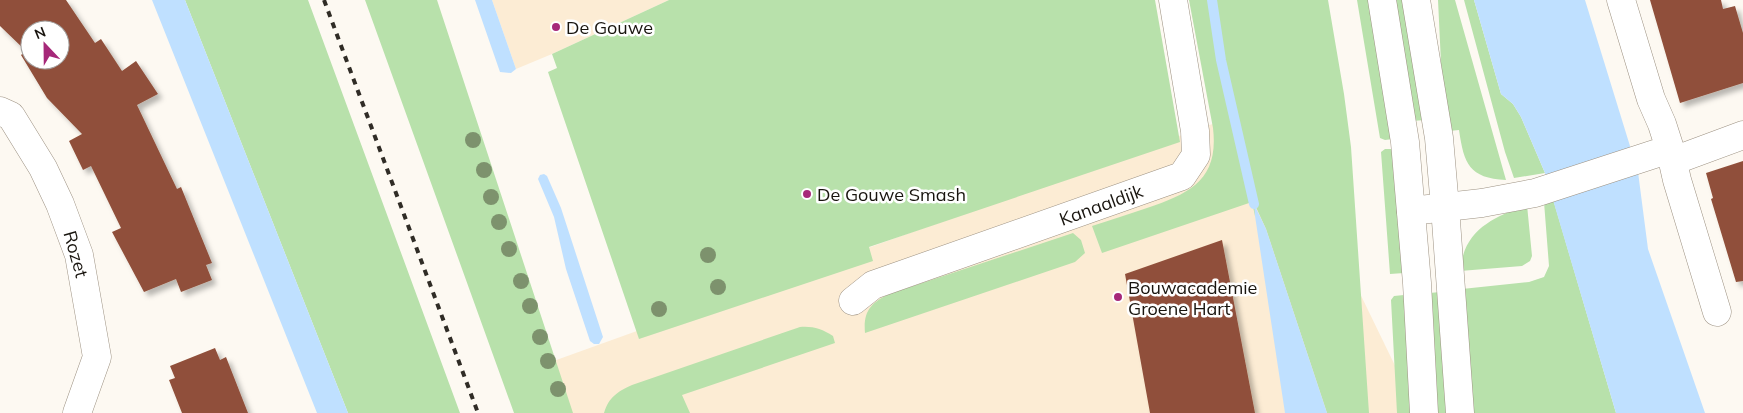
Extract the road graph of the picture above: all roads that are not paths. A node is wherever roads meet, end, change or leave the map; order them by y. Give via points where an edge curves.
1 (1173, 0) edge
2 (1382, 0) edge
3 (1416, 0) edge
4 (1621, 0) edge
5 (0, 111) edge
6 (1743, 135) edge
7 (1672, 155) junction
8 (1445, 207) junction
9 (1411, 211) junction
10 (853, 301) dead end
11 (1717, 312) dead end
12 (77, 413) edge
13 (1424, 413) edge
14 (1460, 413) edge

1 - 10 street, Kanaaldijk via 1196,131 1196,155 1182,176 873,285
2 - 9 street via 1405,142
3 - 8 street via 1439,138
4 - 7 street
5 - 12 street, Rozet via 12,116 43,168 79,255 97,357
6 - 7 street
7 - 8 street via 1635,162 1535,193
7 - 11 street
8 - 9 street
8 - 14 street
9 - 13 street

